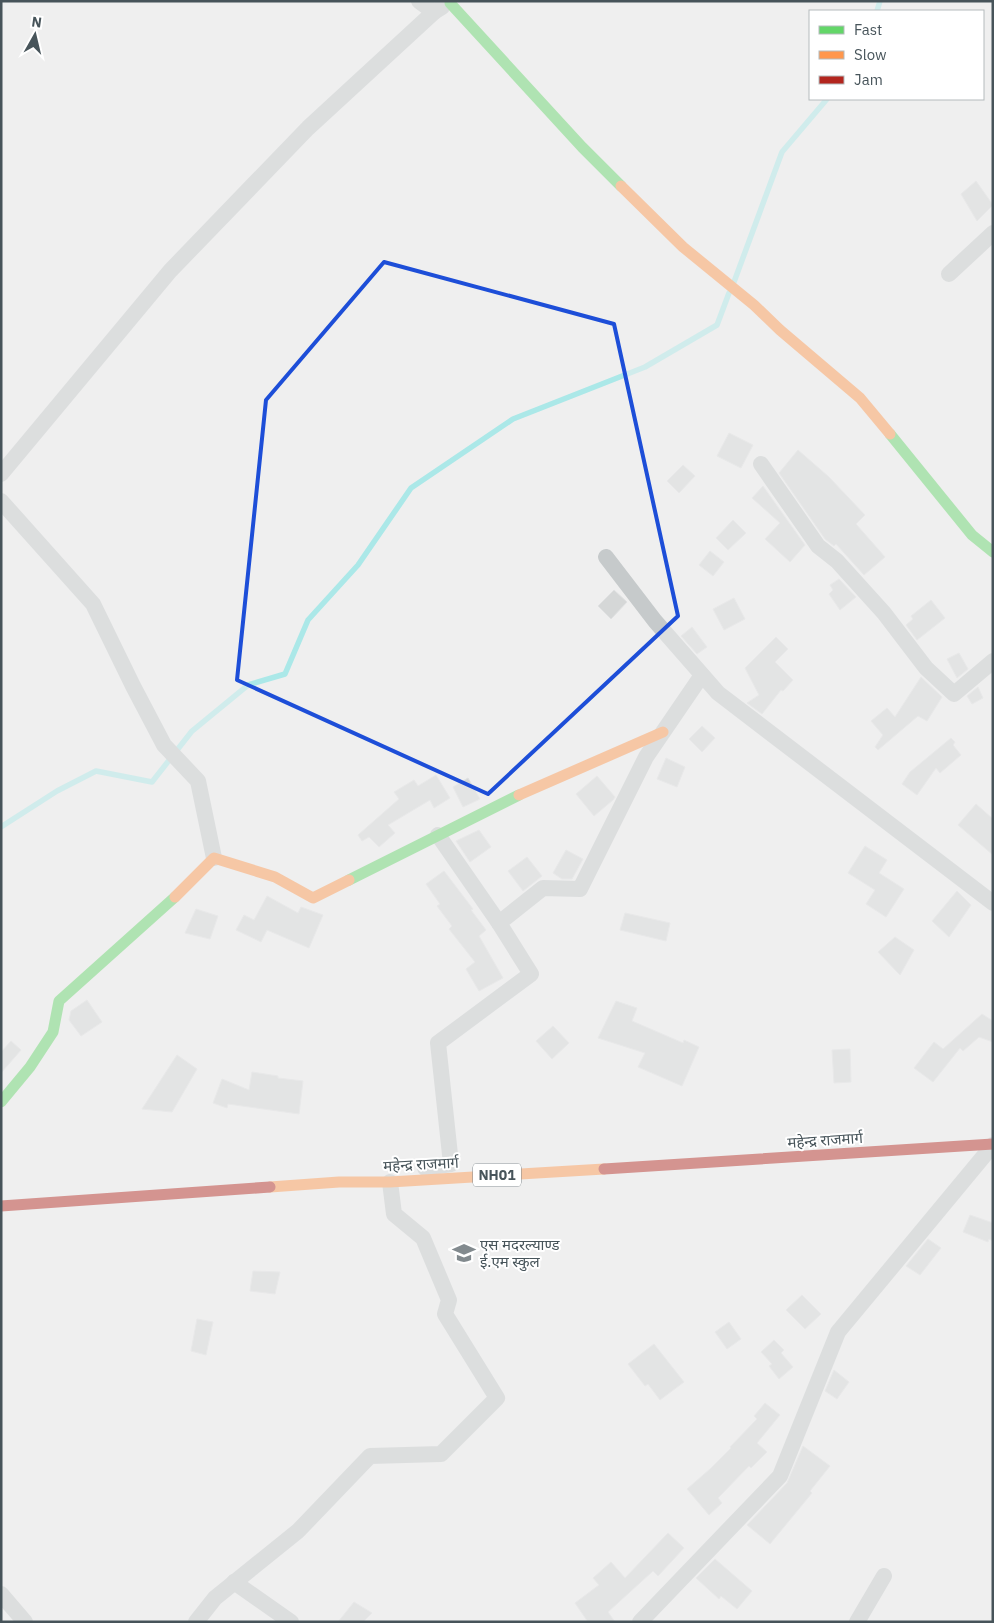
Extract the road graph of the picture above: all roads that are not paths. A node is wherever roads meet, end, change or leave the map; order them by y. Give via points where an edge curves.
1 (419, 1) edge
2 (451, 2) edge
3 (434, 12) junction
4 (993, 233) edge
5 (949, 274) dead end
6 (761, 464) dead end
7 (1, 474) edge
8 (1, 501) edge
9 (993, 552) edge
10 (606, 557) dead end
11 (993, 661) edge
12 (702, 675) junction
13 (663, 732) junction
14 (438, 835) junction
15 (214, 858) junction
16 (993, 903) edge
17 (499, 922) junction
18 (1, 1102) edge
19 (993, 1144) edge
20 (339, 1182) junction
21 (390, 1182) junction
22 (4, 1203) edge
23 (884, 1576) dead end
24 (234, 1582) junction
25 (1, 1594) edge
26 (26, 1622) edge
27 (196, 1622) edge
28 (291, 1622) edge
29 (640, 1622) edge
30 (857, 1622) edge

1 - 3 street
2 - 3 street
2 - 9 main road via 582,147 683,247 860,398 972,535
3 - 7 street via 308,128 170,271
4 - 5 street
6 - 11 street via 818,546 843,568 884,613 926,668 954,694
8 - 15 street via 93,604 164,745 198,781
10 - 12 street
12 - 13 street
12 - 16 street via 718,693
13 - 14 main road
13 - 17 street via 646,757 580,889 543,888
14 - 15 main road via 314,898 275,877
14 - 17 street
15 - 18 main road via 155,916 59,1001 54,1032
17 - 20 street via 531,974 438,1043 451,1164
19 - 21 main road, महेन्द्र राजमार्ग / NH01
19 - 29 street via 838,1332 780,1476
20 - 21 main road, महेन्द्र राजमार्ग / NH01
20 - 22 main road, महेन्द्र राजमार्ग / NH01
21 - 24 street via 394,1214 423,1238 449,1300 445,1314 497,1398 441,1454 370,1456 298,1530
23 - 30 street
24 - 27 street via 215,1598
24 - 28 street
25 - 26 street

